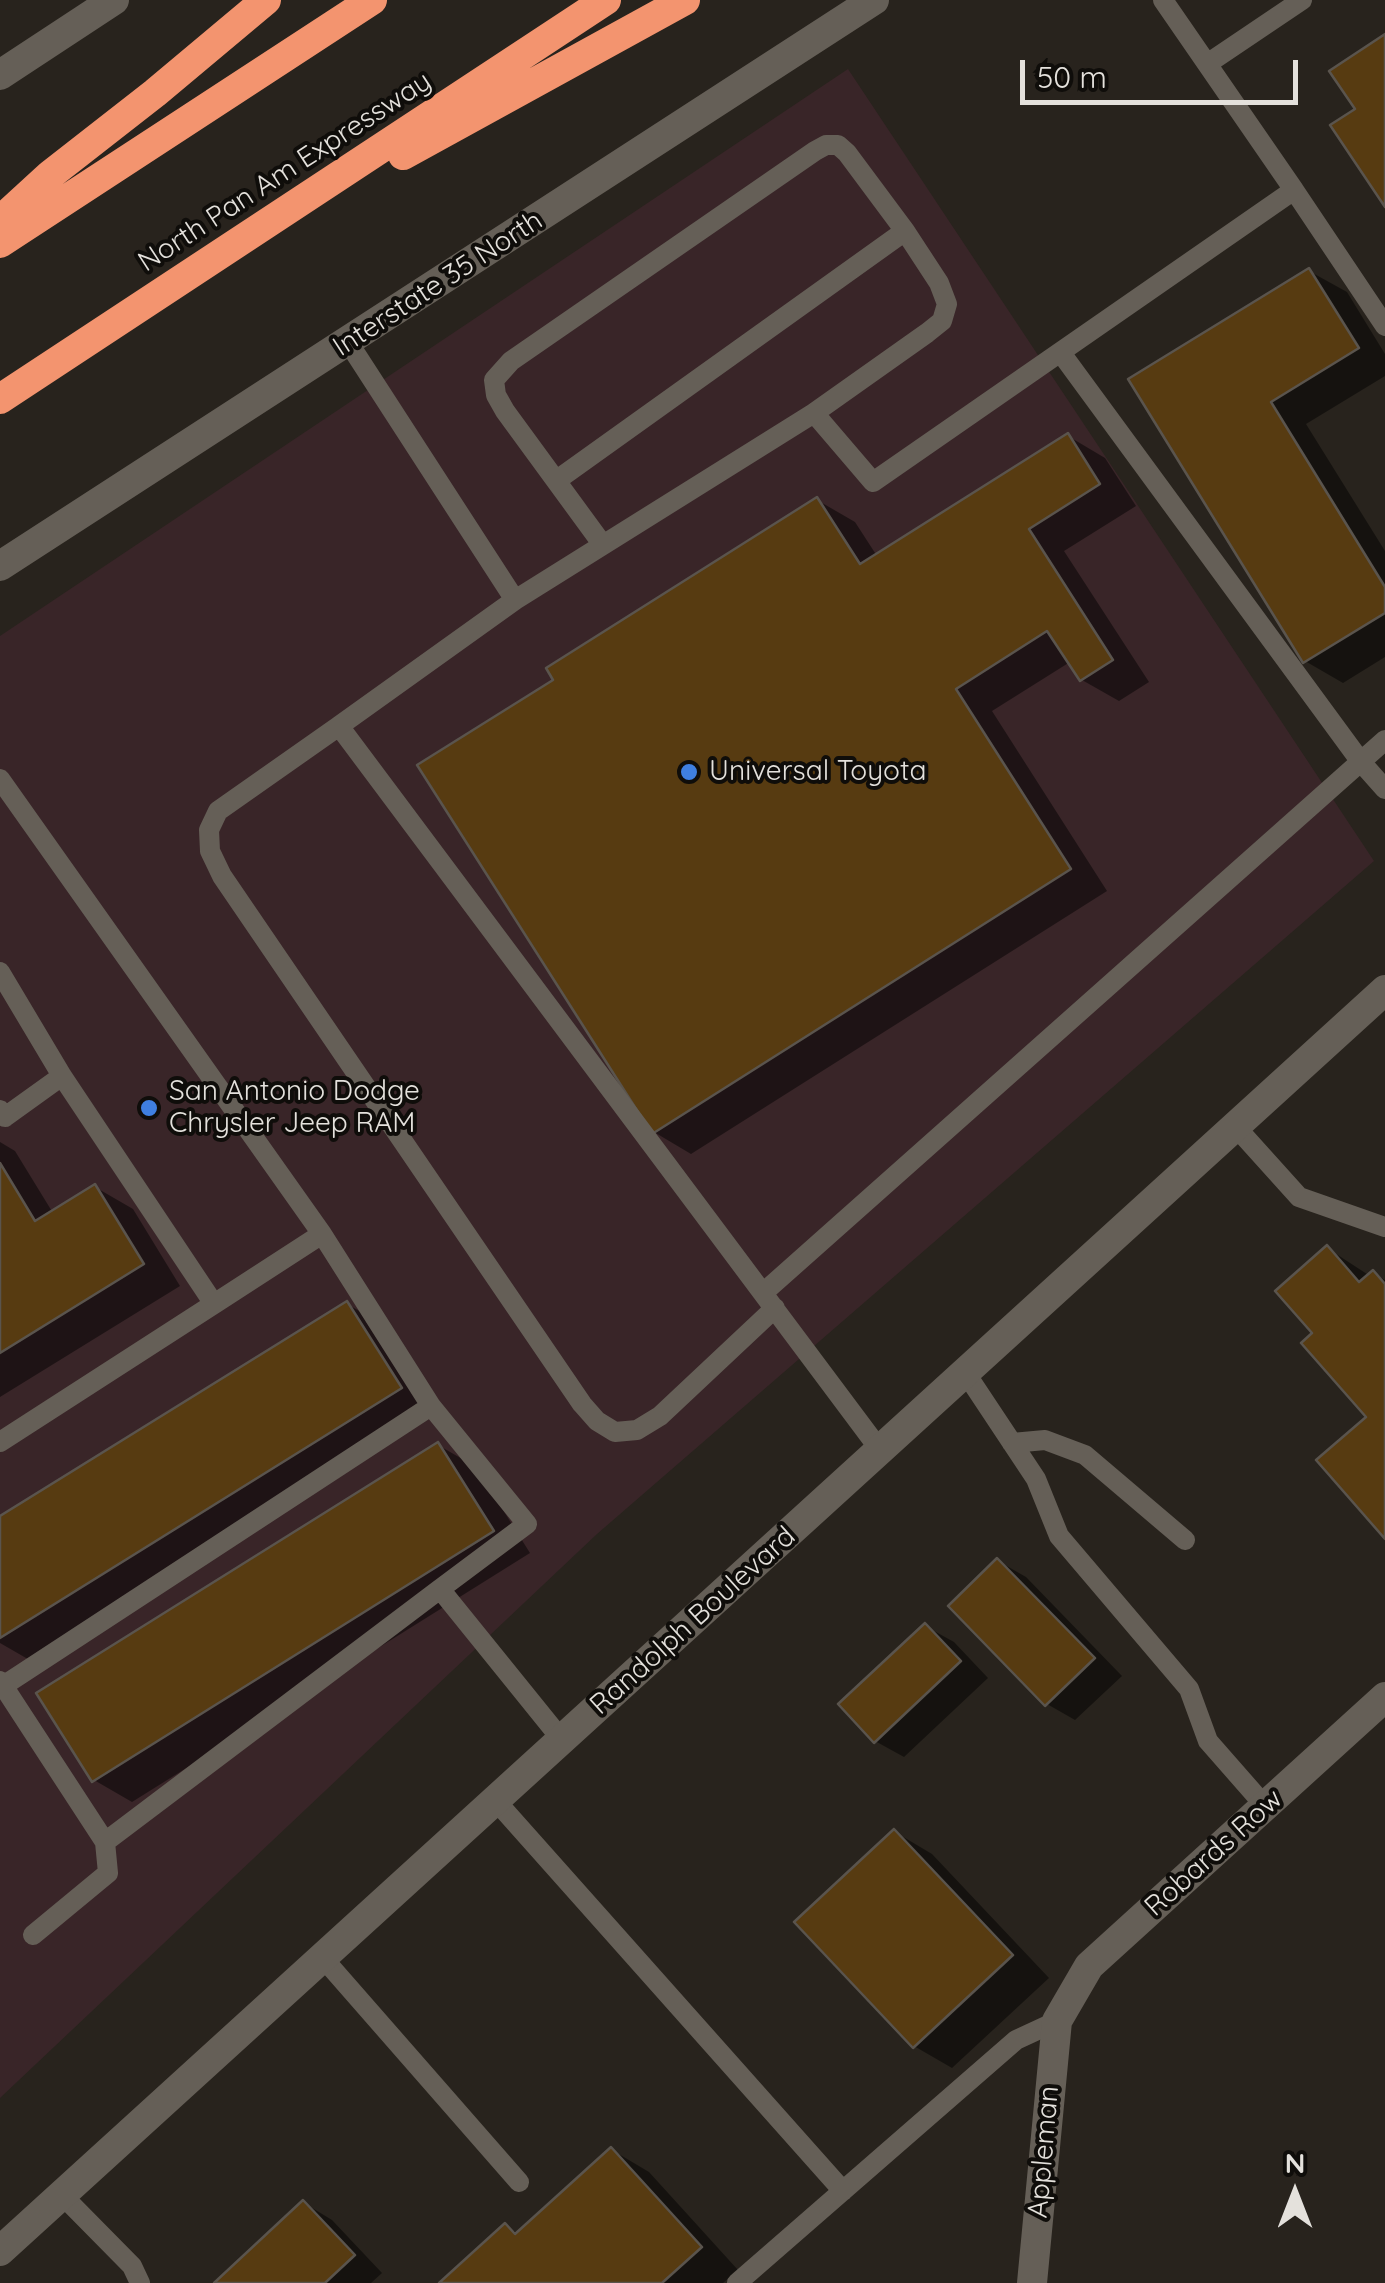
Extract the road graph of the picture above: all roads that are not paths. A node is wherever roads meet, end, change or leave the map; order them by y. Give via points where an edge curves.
1 (114, 0) edge
2 (266, 0) edge
3 (372, 0) edge
4 (606, 0) edge
5 (685, 0) edge
6 (874, 0) edge
7 (1163, 0) edge
8 (1302, 0) edge
9 (1208, 64) junction
10 (0, 75) edge
11 (1294, 190) junction
12 (0, 221) edge
13 (904, 231) junction
14 (0, 243) edge
15 (208, 262) junction
16 (1377, 297) edge
17 (1385, 326) edge
18 (348, 342) junction
19 (1062, 353) junction
20 (0, 398) edge
21 (814, 413) junction
22 (557, 480) junction
23 (603, 545) junction
24 (0, 566) edge
25 (516, 600) junction
26 (339, 726) junction
27 (1385, 740) edge
28 (1361, 762) junction
29 (0, 778) edge
30 (1385, 789) edge
31 (0, 972) edge
32 (1385, 990) edge
33 (62, 1076) junction
34 (0, 1110) edge
35 (1236, 1126) junction
36 (1385, 1227) edge
37 (322, 1234) junction
38 (769, 1300) junction
39 (214, 1304) junction
40 (966, 1372) junction
41 (432, 1406) junction
42 (0, 1442) edge
43 (1012, 1442) junction
44 (880, 1450) junction
45 (1185, 1540) dead end
46 (440, 1589) junction
47 (2, 1684) edge
48 (1385, 1698) edge
49 (562, 1740) junction
50 (496, 1801) junction
51 (1265, 1806) junction
52 (105, 1842) junction
53 (33, 1935) dead end
54 (323, 1958) junction
55 (1056, 2021) junction
56 (519, 2182) dead end
57 (843, 2191) junction
58 (62, 2195) junction
59 (0, 2251) edge
60 (140, 2283) edge
61 (738, 2283) edge
62 (1032, 2283) edge

1 - 10 street
2 - 12 highway
3 - 14 highway
4 - 15 highway, North Pan Am Expressway
5 - 15 highway
6 - 18 street, Interstate 35 North
7 - 9 lane
8 - 9 lane
9 - 11 lane
11 - 16 lane
11 - 19 lane
13 - 21 lane via 939,283 946,304 942,321
13 - 22 lane
13 - 22 lane via 847,152 826,145 511,361 494,380 496,396
15 - 20 highway, North Pan Am Expressway
16 - 17 lane
18 - 24 street, Interstate 35 North
18 - 25 lane
19 - 21 lane via 873,482
19 - 28 lane
21 - 23 lane
22 - 23 lane
23 - 25 lane
25 - 26 lane
26 - 38 lane
26 - 38 lane via 218,812 209,830 210,851 582,1404 615,1432 637,1430 660,1416
27 - 28 lane
28 - 30 lane
28 - 38 lane
29 - 37 lane
31 - 33 lane
32 - 35 street, Randolph Boulevard
33 - 34 lane via 5,1116
33 - 39 lane
35 - 36 lane via 1299,1197
35 - 40 street, Randolph Boulevard
37 - 39 lane
37 - 41 lane
38 - 44 lane
39 - 42 lane
40 - 43 lane
40 - 44 street, Randolph Boulevard
41 - 46 lane via 527,1524
41 - 47 lane
43 - 45 lane via 1045,1440 1084,1455
43 - 51 lane via 1059,1536 1188,1689 1208,1742
44 - 49 street, Randolph Boulevard
46 - 49 lane
46 - 52 lane
47 - 52 lane
48 - 51 street, Robards Row
49 - 50 street, Randolph Boulevard
50 - 54 street, Randolph Boulevard
50 - 57 lane
51 - 55 street, Robards Row via 1090,1966
52 - 53 lane via 108,1873
54 - 56 lane
54 - 58 street, Randolph Boulevard
55 - 57 lane via 1016,2040
55 - 62 street, Appleman
57 - 61 lane
58 - 59 street, Randolph Boulevard
58 - 60 lane via 132,2266

